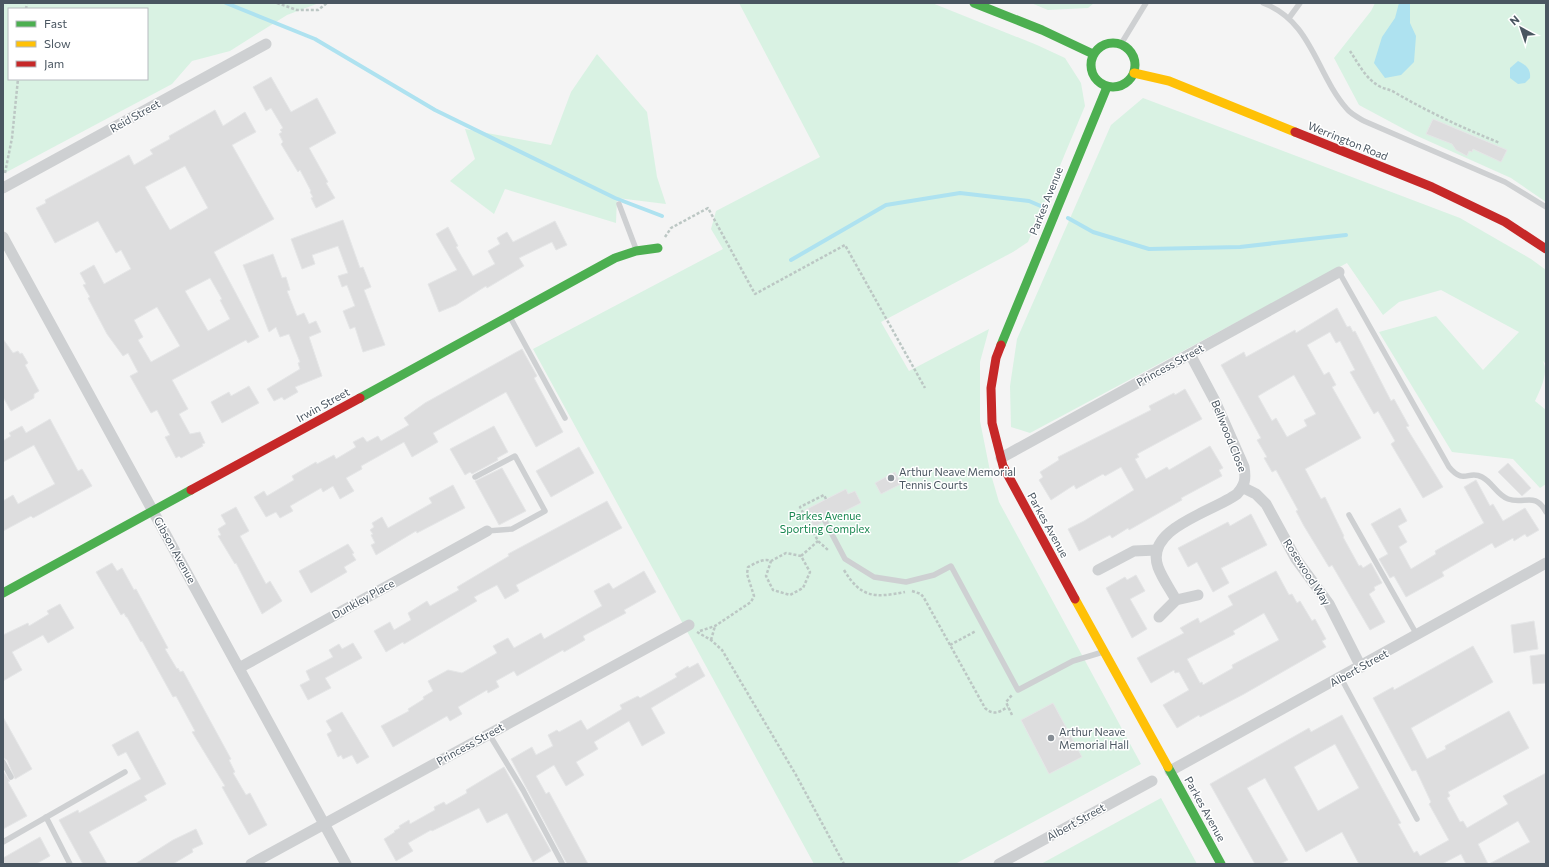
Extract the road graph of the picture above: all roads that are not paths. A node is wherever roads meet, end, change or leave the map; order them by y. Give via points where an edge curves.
1 (974, 3) edge
2 (1146, 3) edge
3 (1263, 3) edge
4 (1300, 3) edge
5 (1289, 18) junction
6 (266, 44) dead end
7 (1121, 44) junction
8 (1093, 54) junction
9 (1134, 73) junction
10 (1108, 87) junction
11 (3, 188) edge
12 (619, 204) dead end
13 (1546, 208) edge
14 (3, 237) edge
15 (658, 248) road end
16 (1546, 248) edge
17 (636, 251) junction
18 (1339, 272) joint
19 (510, 316) junction
20 (1190, 354) junction
21 (565, 418) dead end
22 (1001, 458) junction
23 (475, 477) dead end
24 (1242, 488) junction
25 (153, 511) junction
26 (1546, 512) edge
27 (1349, 515) dead end
28 (825, 521) dead end
29 (487, 531) joint
30 (1157, 550) junction
31 (1546, 564) edge
32 (1098, 570) dead end
33 (3, 592) edge
34 (1198, 595) dead end
35 (1176, 600) junction
36 (1159, 617) dead end
37 (693, 629) road end
38 (1417, 635) junction
39 (1105, 651) junction
40 (1361, 667) junction
41 (239, 668) junction
42 (1341, 678) junction
43 (489, 734) junction
44 (3, 762) edge
45 (1170, 771) junction
46 (125, 772) dead end
47 (11, 777) dead end
48 (1152, 781) dead end
49 (46, 817) junction
50 (1417, 819) dead end
51 (324, 824) junction
52 (3, 842) edge
53 (562, 863) edge
54 (70, 864) edge
55 (251, 864) edge
56 (346, 864) edge
57 (999, 864) edge
58 (1221, 864) edge

1 - 8 street
2 - 7 lane
3 - 5 lane via 1283,12
4 - 5 lane
5 - 13 lane via 1304,37 1347,110 1364,121 1505,182
6 - 11 street, Reid Street
7 - 8 street via 1109,43
7 - 9 street via 1134,58
8 - 10 street via 1091,73 1096,81
9 - 10 street via 1125,84
9 - 16 street, Werrington Road via 1169,81 1432,187 1505,222
10 - 22 street, Parkes Avenue via 996,358 991,408
12 - 17 lane
14 - 25 street, Gibson Avenue
15 - 17 street, Irwin Street
17 - 19 street, Irwin Street via 615,258
18 - 20 street, Princess Street
18 - 26 lane via 1455,474 1461,478 1477,475 1483,477 1509,500 1531,499 1542,504
19 - 21 lane
19 - 25 street, Irwin Street
20 - 22 street, Princess Street
20 - 24 street, Bellwood Close via 1215,401 1244,467 1246,476
22 - 39 street, Parkes Avenue via 1016,493
23 - 29 lane via 515,456 545,511 512,529
24 - 30 street, Bellwood Close via 1233,496 1167,533
24 - 40 street, Rosewood Way via 1260,497 1266,504 1296,559 1329,604
25 - 33 street, Irwin Street
25 - 41 street, Gibson Avenue
27 - 38 lane
28 - 39 lane via 845,559 874,578 906,582 934,576 951,566 1018,690 1073,661
29 - 41 street, Dunkley Place
30 - 32 street via 1134,551
30 - 35 street via 1158,567
31 - 38 street, Albert Street
34 - 35 street
35 - 36 street
37 - 43 street, Princess Street
38 - 40 street, Albert Street
39 - 45 street, Parkes Avenue
40 - 42 street, Albert Street
41 - 51 street, Gibson Avenue
42 - 45 street, Albert Street
42 - 50 lane
43 - 51 street, Princess Street
43 - 53 lane via 523,790
44 - 47 lane
45 - 58 street, Parkes Avenue
46 - 49 lane
48 - 57 street, Albert Street
49 - 52 lane
49 - 54 lane
51 - 55 street, Princess Street
51 - 56 street, Gibson Avenue

